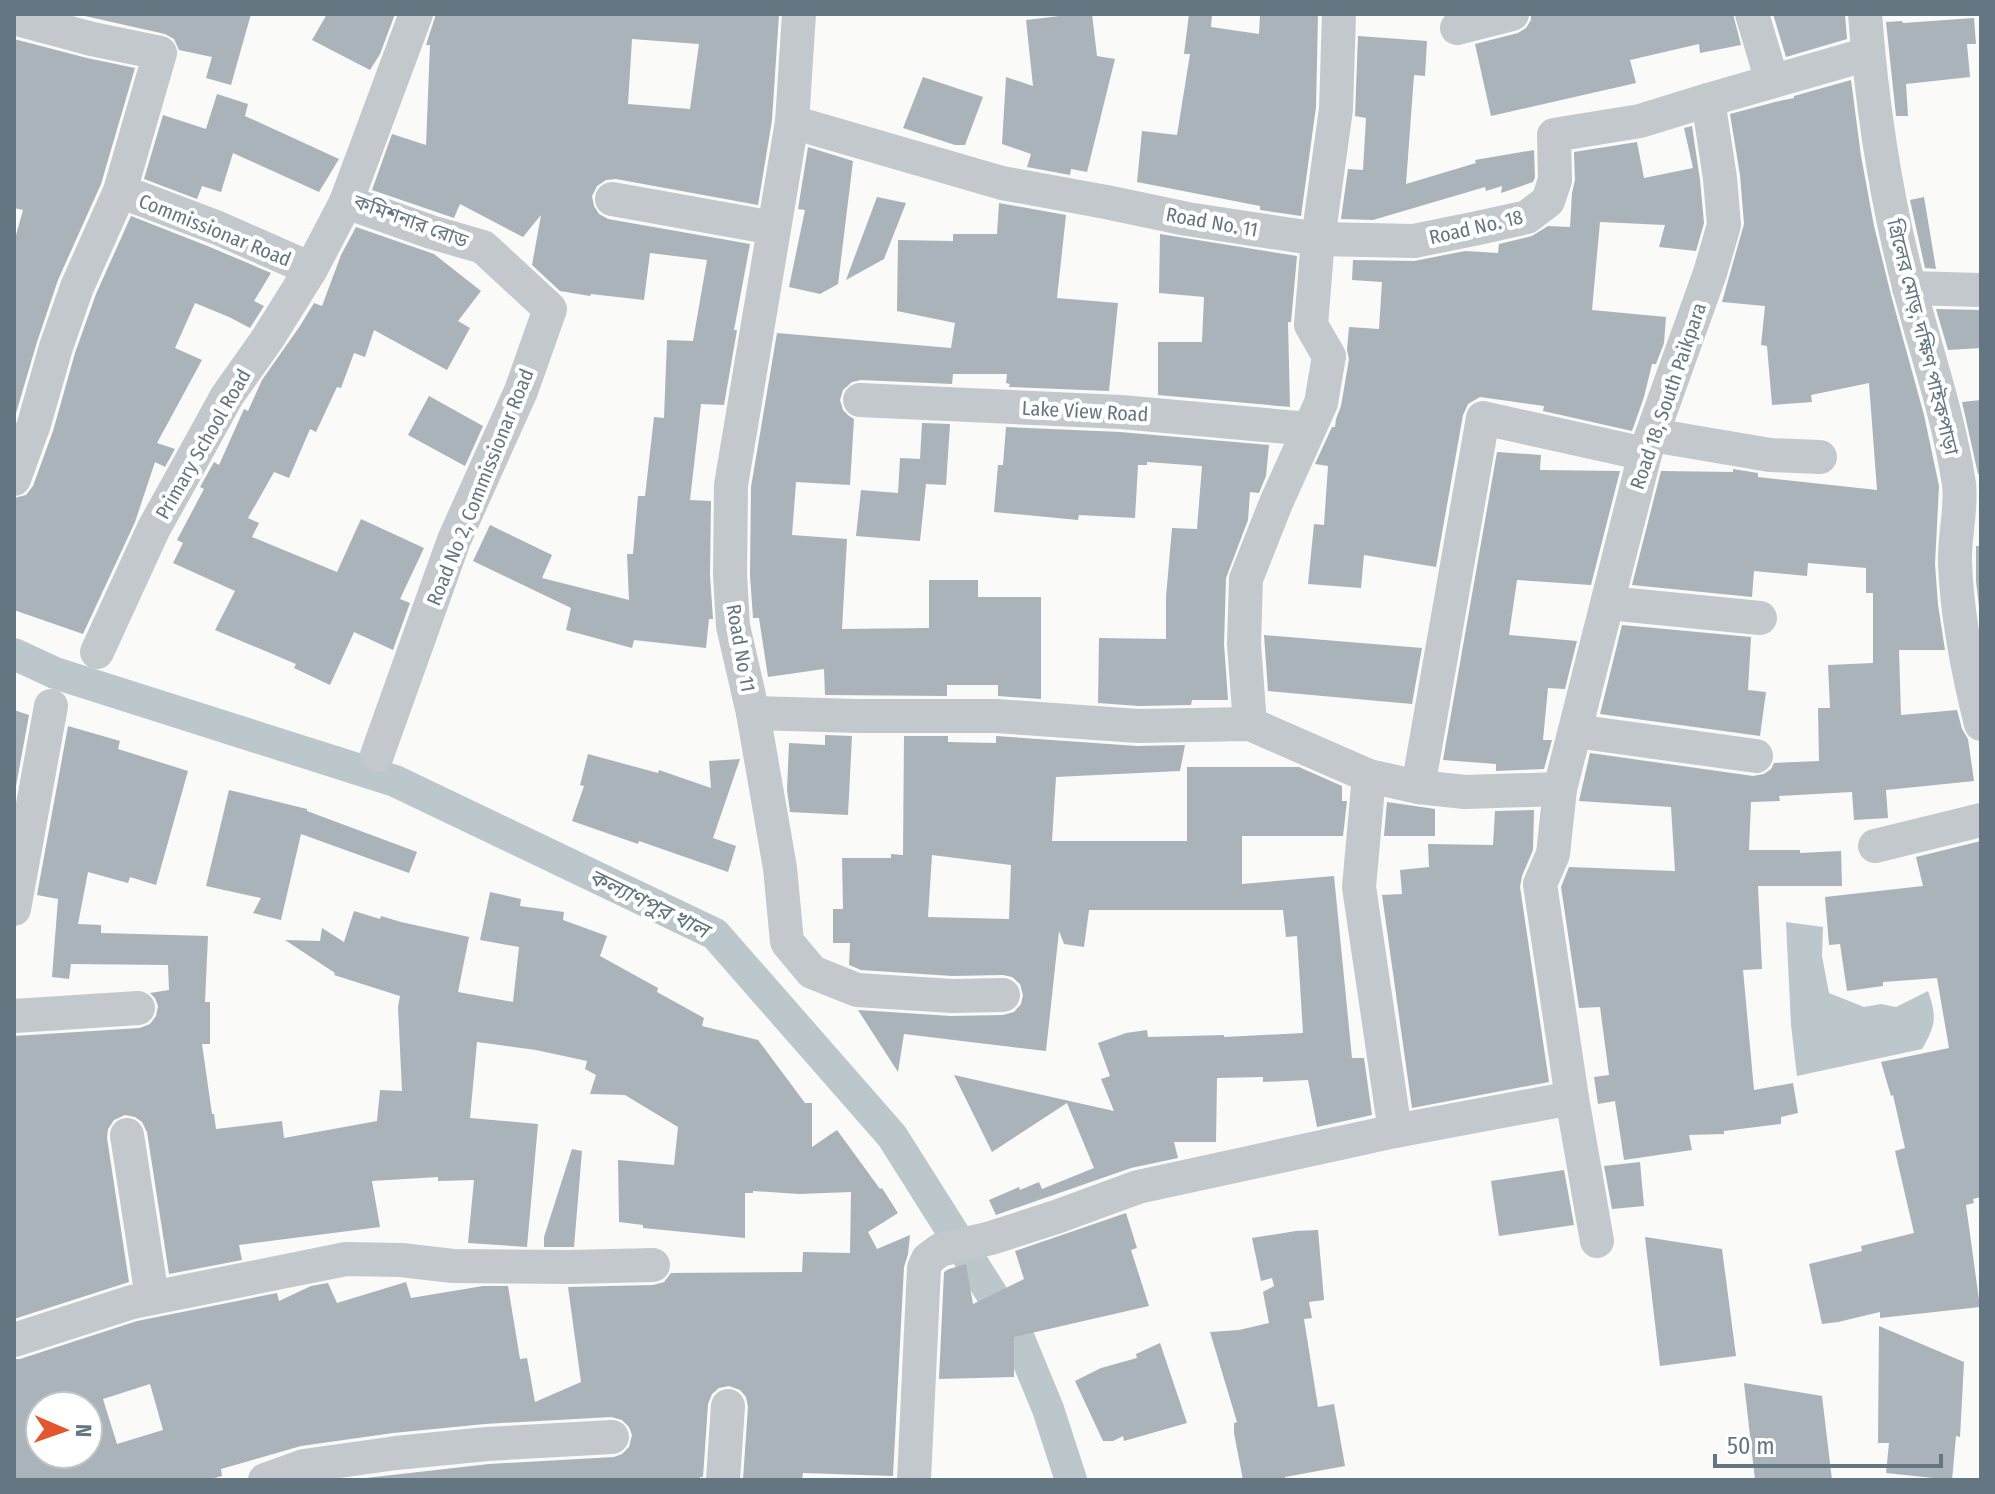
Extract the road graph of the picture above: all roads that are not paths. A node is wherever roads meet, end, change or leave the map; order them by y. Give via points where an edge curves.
1 (416, 14) edge
2 (799, 14) edge
3 (1339, 14) edge
4 (1512, 14) edge
5 (1752, 14) edge
6 (1865, 14) edge
7 (14, 18) edge
8 (95, 26) edge
9 (1457, 28) dead end
10 (1868, 54) junction
11 (1772, 81) junction
12 (1708, 100) junction
13 (792, 122) junction
14 (120, 191) junction
15 (612, 199) dead end
16 (346, 202) junction
17 (774, 228) junction
18 (1318, 239) junction
19 (311, 269) junction
20 (1909, 288) junction
21 (1981, 290) edge
22 (550, 309) joint
23 (860, 400) dead end
24 (1309, 429) junction
25 (1648, 444) junction
26 (1820, 457) dead end
27 (14, 479) edge
28 (1970, 485) edge
29 (1608, 603) junction
30 (1760, 618) dead end
31 (97, 652) dead end
32 (51, 706) dead end
33 (753, 713) junction
34 (1980, 715) edge
35 (1250, 724) junction
36 (1575, 731) junction
37 (377, 755) dead end
38 (1756, 756) dead end
39 (1369, 776) junction
40 (1418, 787) junction
41 (1560, 789) junction
42 (1981, 820) edge
43 (1875, 846) dead end
44 (14, 909) edge
45 (1003, 995) dead end
46 (138, 1008) dead end
47 (14, 1016) edge
48 (1572, 1098) junction
49 (1395, 1131) junction
50 (127, 1135) dead end
51 (1597, 1241) dead end
52 (653, 1265) dead end
53 (152, 1297) junction
54 (14, 1340) edge
55 (728, 1406) dead end
56 (612, 1437) dead end
57 (265, 1480) edge
58 (723, 1480) edge
59 (914, 1480) edge

1 - 16 street, কমিশনার রোড
2 - 13 street, Road No 11
3 - 18 street via 1336,109
4 - 9 street
5 - 11 street
6 - 10 street, গ্রিলের মোড়, দক্ষিণ পাইকপাড়া
7 - 8 street
8 - 14 street via 160,53
10 - 11 street
10 - 20 street, গ্রিলের মোড়, দক্ষিণ পাইকপাড়া via 1890,203
11 - 12 street
12 - 18 street, Road No. 18 via 1640,121 1554,135 1555,180 1548,201 1527,217 1414,241
12 - 25 street, Road 18, South Paikpara via 1724,225
13 - 17 street, Road No 11
13 - 18 street, Road No. 11 via 1002,183
14 - 19 street, Commissionar Road
14 - 27 street via 77,287
15 - 17 street
16 - 19 street, Primary School Road
16 - 22 street, কমিশনার রোড via 483,247
17 - 33 street, Road No 11 via 731,485 733,626
18 - 24 street via 1311,325 1329,356 1321,403
19 - 31 street, Primary School Road via 219,410 154,528
20 - 21 street
20 - 28 street, গ্রিলের মোড়, দক্ষিণ পাইকপাড়া
22 - 37 street, Road No 2, Commissionar Road via 521,391 454,540
23 - 24 street, Lake View Road via 1121,412
24 - 35 street via 1246,579
25 - 26 street
25 - 29 street, Road 18, South Paikpara
25 - 40 street via 1483,418
28 - 34 street, গ্রিলের মোড়, দক্ষিণ পাইকপাড়া via 1955,560 1957,601
29 - 30 street
29 - 36 street, Road 18, South Paikpara
32 - 44 street
33 - 35 street via 996,716 1138,726
33 - 45 street, Road No 11 via 787,942 812,972 857,990
35 - 39 street
36 - 38 street
36 - 41 street, Road 18, South Paikpara
39 - 40 street
39 - 49 street via 1359,887
40 - 41 street via 1465,792
41 - 48 street, Road 18, South Paikpara via 1553,854 1540,884
42 - 43 street
46 - 47 street
48 - 49 street
48 - 51 street, Road 18, South Paikpara
49 - 59 street via 1138,1187 991,1238 940,1250 924,1268
50 - 53 street
52 - 53 street via 453,1266 346,1259
53 - 54 street
55 - 58 street
56 - 57 street via 396,1453 304,1466

